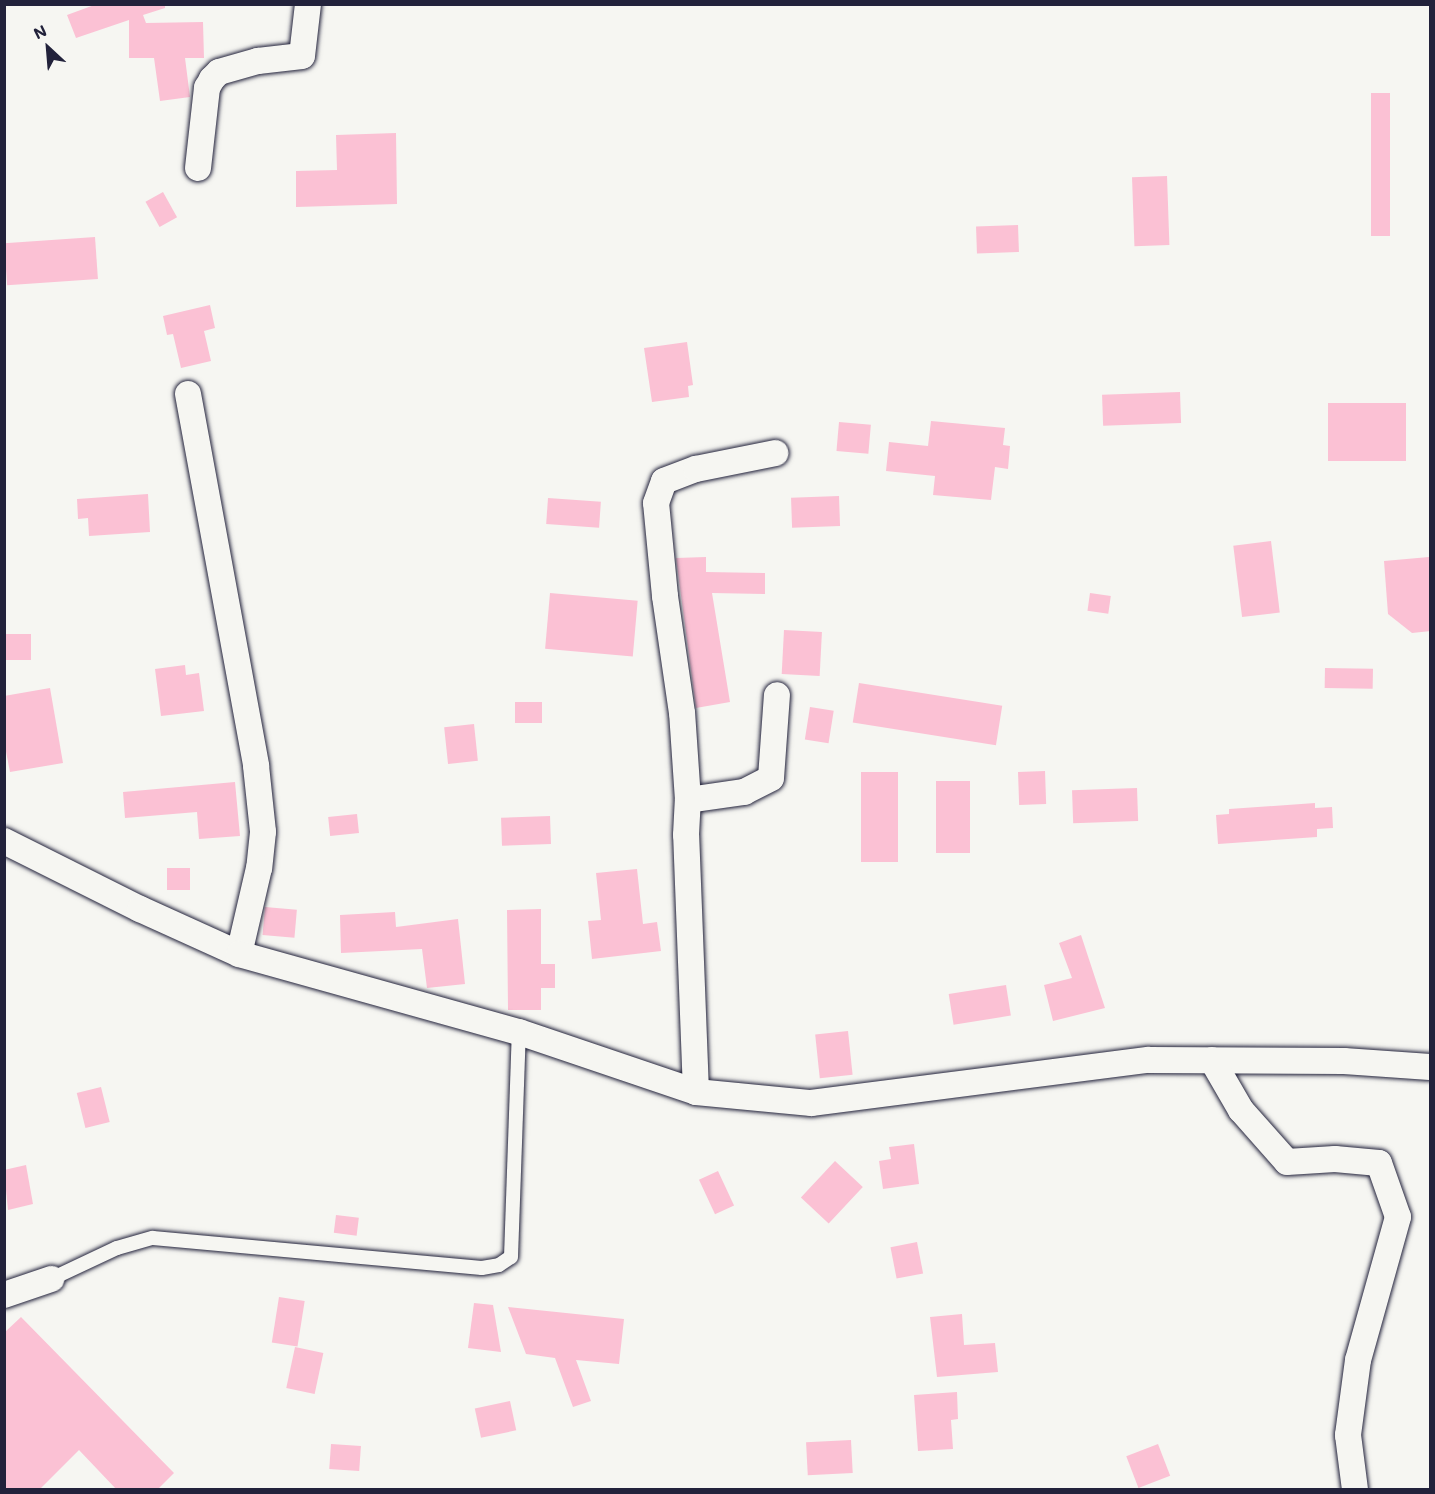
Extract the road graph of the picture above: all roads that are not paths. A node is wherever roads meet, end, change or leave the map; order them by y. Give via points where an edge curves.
1 (308, 4) edge
2 (198, 168) dead end
3 (188, 394) dead end
4 (775, 453) dead end
5 (777, 695) dead end
6 (688, 800) junction
7 (4, 841) edge
8 (239, 954) junction
9 (519, 1032) junction
10 (1212, 1060) junction
11 (1431, 1067) edge
12 (696, 1092) junction
13 (51, 1279) joint
14 (4, 1295) edge
15 (1355, 1490) edge

1 - 2 street via 302,56 258,61 219,72 212,80 207,88
3 - 8 street via 256,766 263,832
4 - 6 street via 696,469 664,481 656,503 664,596 682,713
5 - 6 street via 771,778 744,792
6 - 12 street
7 - 8 street
8 - 9 street
9 - 12 street
9 - 13 lane via 511,1257 500,1264 482,1268 153,1238 117,1248
10 - 11 street via 1344,1061
10 - 12 street via 1149,1060 811,1103
10 - 15 street via 1241,1110 1287,1162 1335,1159 1379,1164 1398,1217 1358,1360 1348,1435
13 - 14 street

